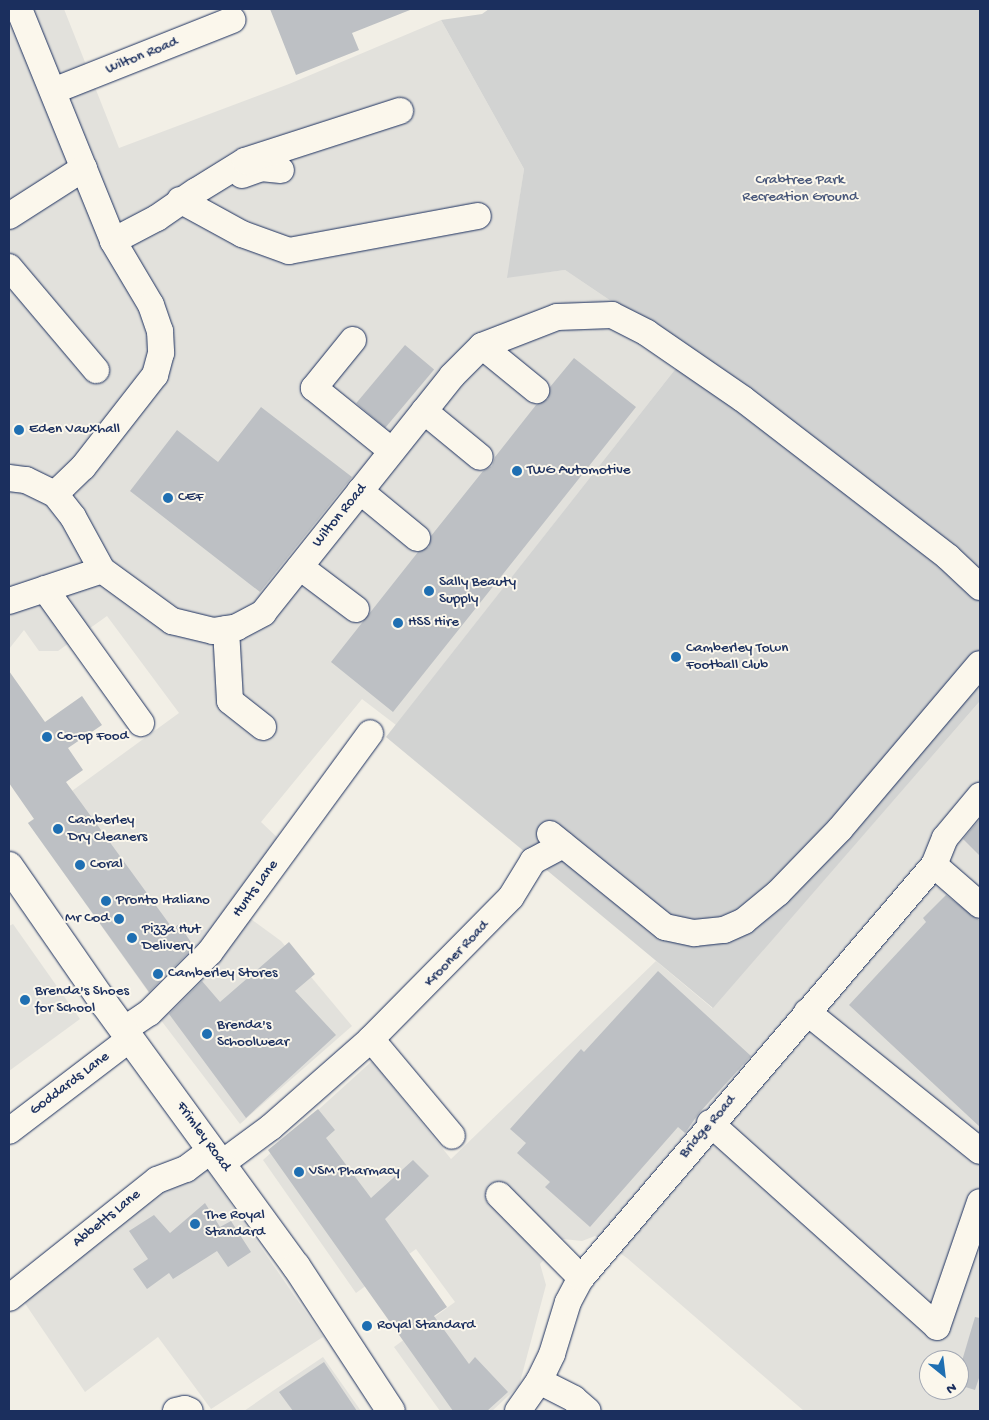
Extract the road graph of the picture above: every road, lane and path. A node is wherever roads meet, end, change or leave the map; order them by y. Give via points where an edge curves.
1 (19, 9) edge
2 (232, 20) dead end
3 (53, 91) junction
4 (400, 111) dead end
5 (84, 168) junction
6 (282, 170) dead end
7 (189, 195) junction
8 (9, 216) edge
9 (478, 216) dead end
10 (113, 240) junction
11 (9, 267) edge
12 (352, 340) dead end
13 (482, 346) junction
14 (96, 370) dead end
15 (536, 390) dead end
16 (424, 411) junction
17 (392, 451) junction
18 (480, 456) dead end
19 (9, 478) edge
20 (360, 491) junction
21 (55, 494) junction
22 (416, 538) dead end
23 (300, 566) junction
24 (102, 570) junction
25 (980, 587) edge
26 (45, 589) junction
27 (9, 601) edge
28 (356, 609) dead end
29 (226, 629) junction
30 (980, 664) edge
31 (141, 723) dead end
32 (263, 727) dead end
33 (370, 733) dead end
34 (980, 796) edge
35 (934, 865) junction
36 (9, 866) edge
37 (980, 905) edge
38 (807, 1012) junction
39 (128, 1033) junction
40 (370, 1039) junction
41 (710, 1124) junction
42 (9, 1131) edge
43 (452, 1136) dead end
44 (980, 1151) edge
45 (216, 1157) junction
46 (186, 1169) junction
47 (499, 1195) dead end
48 (980, 1202) edge
49 (581, 1278) junction
50 (47, 1290) dead end
51 (9, 1298) edge
52 (539, 1382) junction
53 (176, 1411) edge
54 (190, 1411) edge
55 (391, 1411) edge
56 (518, 1411) edge
57 (588, 1411) edge

1 - 3 street
2 - 3 street, Wilton Road
3 - 5 street
4 - 7 street via 245,160
5 - 8 street
5 - 10 street
6 - 7 street via 261,168
7 - 9 street via 242,234 289,251
7 - 10 street via 157,218
10 - 21 street via 150,305 160,332 161,353 155,375 83,467
11 - 14 street
12 - 17 street via 314,388
13 - 15 street
13 - 16 street, Wilton Road
13 - 25 street, Wilton Road via 557,317 612,315 647,333 743,399 948,557
16 - 17 street, Wilton Road
16 - 18 street
17 - 20 street, Wilton Road
19 - 21 street, Wilton Road via 26,480
20 - 22 street
20 - 23 street, Wilton Road
21 - 24 street, Wilton Road via 73,517
23 - 28 street
23 - 29 street, Wilton Road via 263,613 237,627
24 - 26 street
24 - 29 street, Wilton Road via 172,621 213,632
26 - 27 street
26 - 31 street
29 - 32 street via 230,701
30 - 40 street, Krooner Road via 840,829 778,893 744,921 724,930 694,933 665,927 556,840 533,860 512,896
33 - 39 street, Hunts Lane via 210,952
34 - 35 street, Bridge Road via 945,838
35 - 37 street
35 - 38 street, Bridge Road
36 - 39 main road, Frimley Road
38 - 41 street, Bridge Road
38 - 44 street
39 - 42 street, Goddards Lane
39 - 45 main road, Frimley Road
40 - 43 street
40 - 45 street, Krooner Road via 271,1127
41 - 48 street via 937,1327
41 - 49 street, Bridge Road
45 - 46 street, Abbetts Lane
45 - 55 main road, Frimley Road via 296,1266
46 - 50 street via 166,1192
46 - 51 street, Abbetts Lane via 157,1180
47 - 49 street
49 - 52 street, Bridge Road via 568,1302 552,1354
52 - 56 street, Bridge Road
52 - 57 street via 574,1399
53 - 54 street

